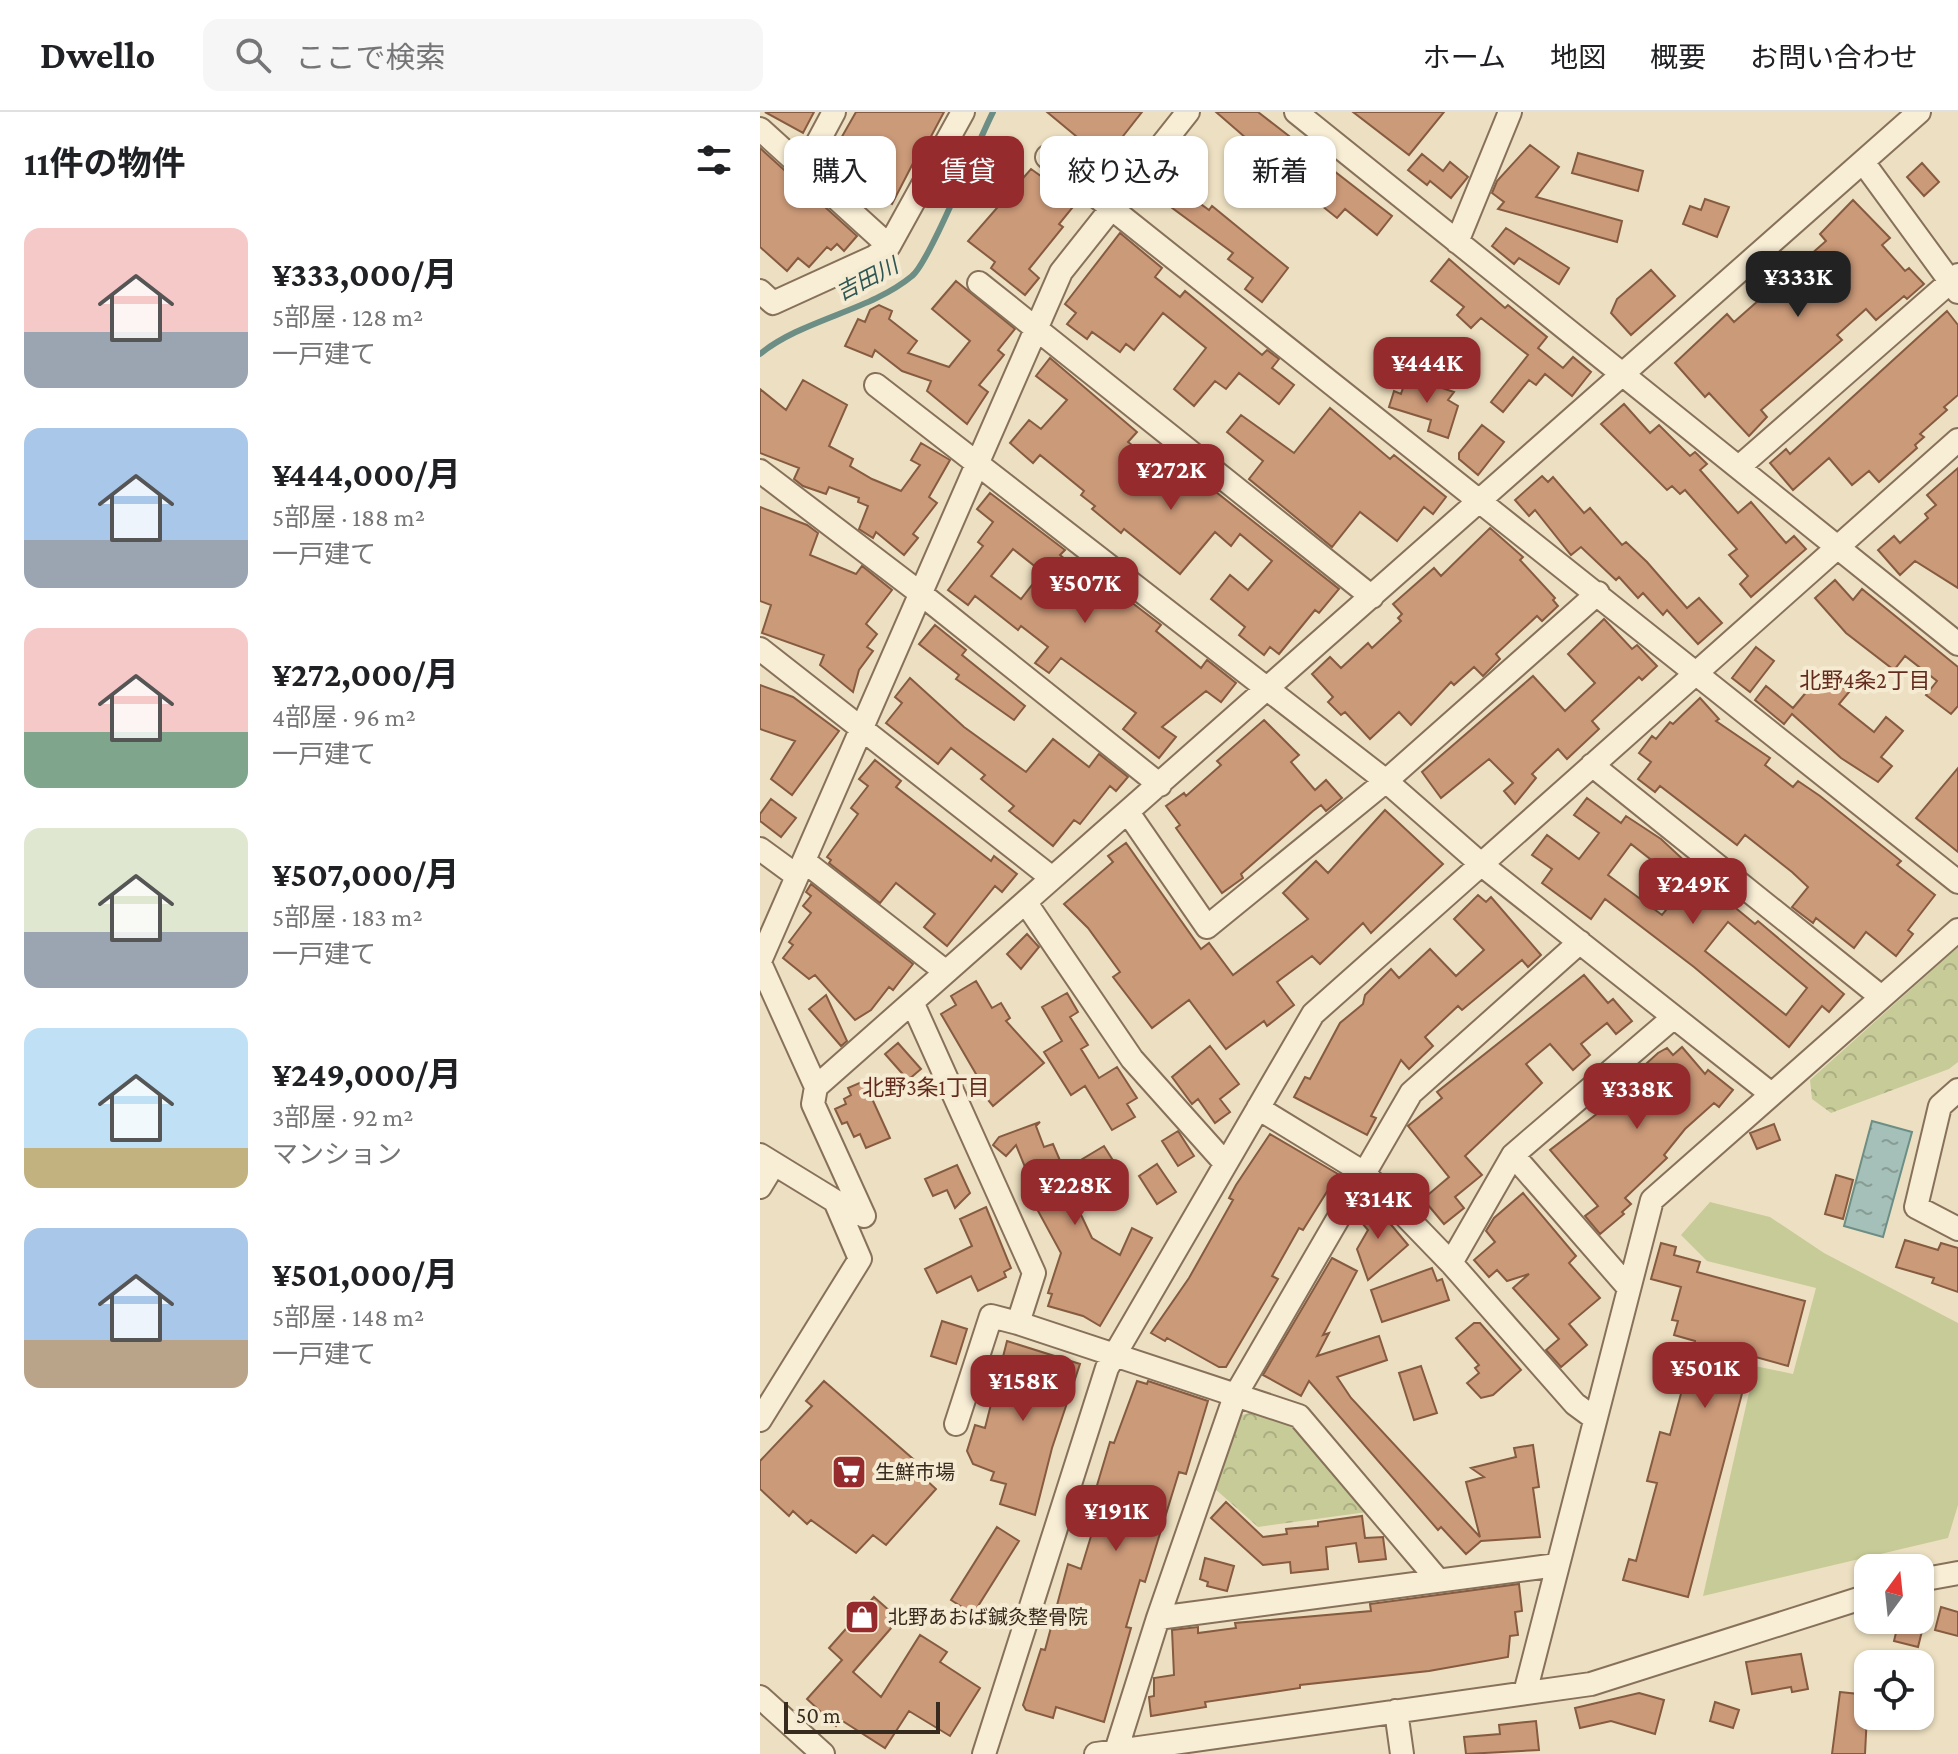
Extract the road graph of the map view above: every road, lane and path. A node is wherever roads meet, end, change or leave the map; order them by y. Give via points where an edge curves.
1 (834, 112) edge
2 (963, 112) edge
3 (1188, 112) edge
4 (1296, 112) edge
5 (1510, 112) edge
6 (1919, 112) edge
7 (760, 129) edge
8 (821, 136) edge
9 (1169, 136) edge
10 (784, 150) edge
11 (1863, 162) junction
12 (848, 208) edge
13 (1112, 208) edge
14 (1114, 208) edge
15 (1457, 242) junction
16 (889, 246) junction
17 (979, 283) dead end
18 (1955, 283) edge
19 (760, 291) edge
20 (1037, 327) junction
21 (1624, 374) junction
22 (876, 385) dead end
23 (1958, 440) edge
24 (978, 463) junction
25 (1739, 467) junction
26 (760, 471) edge
27 (1481, 501) junction
28 (1837, 547) junction
29 (920, 593) junction
30 (1598, 593) junction
31 (1372, 597) junction
32 (1958, 644) edge
33 (760, 649) edge
34 (1696, 671) junction
35 (1267, 688) junction
36 (863, 729) junction
37 (1592, 765) junction
38 (1386, 781) junction
39 (1160, 785) junction
40 (1129, 814) junction
41 (760, 849) edge
42 (1482, 865) junction
43 (800, 869) junction
44 (1052, 878) junction
45 (1958, 882) edge
46 (1026, 903) junction
47 (1958, 930) edge
48 (1580, 942) junction
49 (760, 962) edge
50 (946, 972) junction
51 (1880, 996) junction
52 (913, 1004) junction
53 (1674, 1017) junction
54 (816, 1087) junction
55 (1958, 1090) edge
56 (1770, 1093) junction
57 (1258, 1108) junction
58 (1513, 1155) junction
59 (767, 1160) edge
60 (1225, 1163) junction
61 (1364, 1173) junction
62 (760, 1187) edge
63 (864, 1216) dead end
64 (1958, 1229) edge
65 (1451, 1263) junction
66 (1628, 1287) junction
67 (1018, 1323) junction
68 (1112, 1357) junction
69 (1235, 1396) junction
70 (1594, 1418) junction
71 (760, 1420) edge
72 (956, 1424) dead end
73 (1557, 1565) junction
74 (1958, 1573) edge
75 (1934, 1577) edge
76 (1438, 1580) junction
77 (1854, 1600) edge
78 (1158, 1618) junction
79 (1525, 1693) junction
80 (760, 1697) edge
81 (1396, 1711) junction
82 (1106, 1752) edge
83 (823, 1754) edge
84 (984, 1754) edge
85 (1402, 1754) edge

1 - 8 street
2 - 16 street
3 - 9 street
4 - 15 street
5 - 15 street
6 - 11 street
7 - 10 street
11 - 18 street
11 - 21 street
12 - 16 street
13 - 20 street via 1061,272
14 - 27 street
15 - 21 street
16 - 19 street via 773,303
17 - 20 street
18 - 25 street
20 - 24 street
20 - 31 street
21 - 25 street
21 - 27 street
22 - 24 street
23 - 28 street
24 - 29 street
24 - 35 street
25 - 28 street
26 - 29 street
27 - 30 street
27 - 31 street
28 - 32 street
28 - 34 street
29 - 36 street
29 - 39 street
30 - 34 street
30 - 38 street
31 - 35 street
33 - 36 street
34 - 37 street
34 - 45 street
35 - 38 street
35 - 39 street
36 - 43 street
36 - 44 street
37 - 42 street
37 - 51 street
38 - 40 street via 1207,927
38 - 42 street
39 - 40 street
40 - 44 street
41 - 43 street
42 - 48 street
42 - 57 street via 1313,1014
43 - 49 street
43 - 50 street
44 - 46 street
46 - 50 street
46 - 60 street via 1132,1059
47 - 51 street
48 - 53 street
48 - 61 street via 1411,1093
49 - 54 street
50 - 52 street
51 - 56 street
52 - 54 street
52 - 67 street via 1034,1273
53 - 56 street
53 - 58 street
54 - 63 street via 813,1104
55 - 64 street via 1940,1106 1916,1207
56 - 66 street via 1652,1200
57 - 60 street
57 - 61 street
58 - 65 street
58 - 66 street
59 - 62 street
59 - 71 street via 835,1201 860,1259
60 - 68 street
61 - 65 street
61 - 69 street
65 - 70 street via 1575,1404
66 - 70 street
67 - 68 street
67 - 72 street via 991,1316
68 - 69 street
68 - 84 street
69 - 76 street via 1299,1416
69 - 78 street
70 - 73 street
73 - 76 street
73 - 79 street
74 - 75 street
76 - 78 street
77 - 79 street via 1591,1684
78 - 82 street
79 - 81 street
80 - 83 street
81 - 82 street
81 - 85 street

